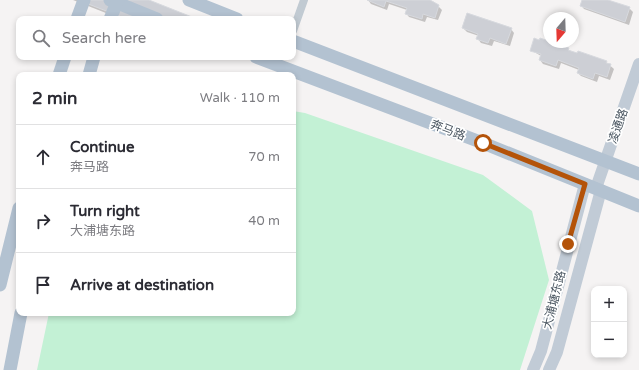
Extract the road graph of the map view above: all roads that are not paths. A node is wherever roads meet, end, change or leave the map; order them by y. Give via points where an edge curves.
1 (84, 0) edge
2 (189, 0) edge
3 (304, 0) edge
4 (115, 1) edge
5 (78, 16) edge
6 (111, 16) edge
7 (150, 16) edge
8 (229, 16) edge
9 (296, 23) edge
10 (296, 42) edge
11 (64, 60) edge
12 (93, 60) edge
13 (264, 60) edge
14 (639, 64) edge
15 (60, 72) edge
16 (90, 72) edge
17 (295, 72) edge
18 (296, 72) edge
19 (606, 161) junction
20 (639, 174) edge
21 (594, 187) junction
22 (639, 206) edge
23 (16, 220) edge
24 (0, 285) edge
25 (20, 316) edge
26 (10, 370) edge
27 (533, 370) edge
28 (549, 370) edge

1 - 5 main road
2 - 8 main road
3 - 9 street
4 - 6 main road
4 - 7 main road
10 - 19 main road
11 - 15 main road
12 - 16 main road
13 - 17 main road, 奔马路
14 - 19 street, 凌通路
18 - 21 main road, 奔马路
19 - 20 main road
19 - 21 street, 凌通路
21 - 22 main road, 奔马路
21 - 27 street, 大浦塘东路
21 - 28 street, 大浦塘东路 via 557,352
23 - 24 main road
25 - 26 main road

